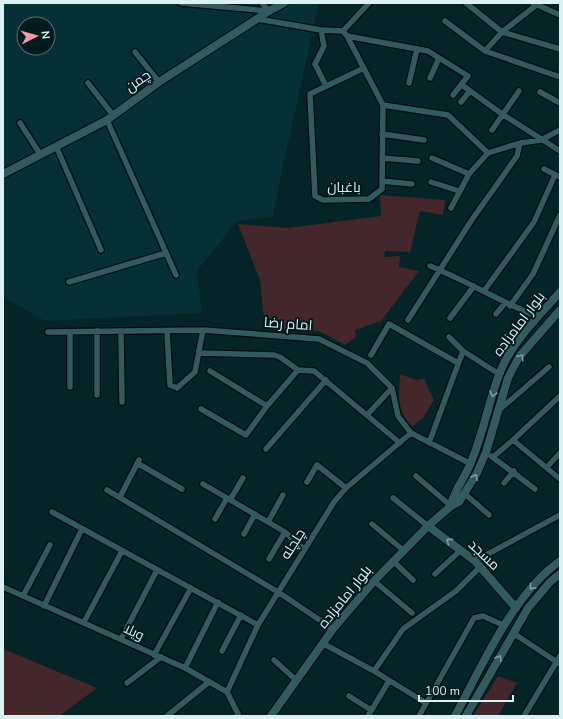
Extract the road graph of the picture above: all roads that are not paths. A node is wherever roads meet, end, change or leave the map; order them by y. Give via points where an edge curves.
1 (181, 3) edge
2 (262, 3) edge
3 (284, 3) edge
4 (369, 3) edge
5 (466, 3) edge
6 (536, 4) edge
7 (268, 11) junction
8 (560, 15) edge
9 (258, 20) junction
10 (445, 21) dead end
11 (321, 30) junction
12 (343, 31) junction
13 (502, 32) junction
14 (347, 36) junction
15 (417, 49) junction
16 (560, 49) edge
17 (485, 51) junction
18 (135, 52) dead end
19 (439, 58) junction
20 (364, 68) junction
21 (560, 77) edge
22 (430, 78) dead end
23 (159, 82) junction
24 (88, 83) dead end
25 (409, 83) dead end
26 (462, 85) junction
27 (326, 86) junction
28 (519, 91) dead end
29 (470, 92) junction
30 (540, 92) dead end
31 (453, 96) dead end
32 (461, 102) dead end
33 (560, 103) edge
34 (383, 105) junction
35 (502, 114) junction
36 (110, 117) junction
37 (20, 123) dead end
38 (492, 130) dead end
39 (560, 130) edge
40 (382, 134) junction
41 (424, 140) dead end
42 (541, 140) junction
43 (520, 143) junction
44 (56, 146) junction
45 (560, 151) edge
46 (488, 152) junction
47 (40, 154) junction
48 (382, 158) junction
49 (432, 158) dead end
50 (418, 161) dead end
51 (544, 169) dead end
52 (3, 174) edge
53 (469, 174) junction
54 (558, 176) edge
55 (382, 180) junction
56 (431, 182) dead end
57 (412, 184) dead end
58 (459, 191) junction
59 (451, 208) dead end
60 (560, 215) edge
61 (101, 250) dead end
62 (166, 253) junction
63 (430, 266) dead end
64 (440, 270) junction
65 (176, 276) dead end
66 (69, 282) dead end
67 (474, 286) junction
68 (484, 291) junction
69 (560, 292) edge
70 (507, 304) junction
71 (560, 310) edge
72 (496, 314) dead end
73 (538, 317) junction
74 (450, 318) dead end
75 (408, 320) dead end
76 (203, 330) junction
77 (121, 331) junction
78 (167, 331) junction
79 (48, 332) dead end
80 (70, 332) junction
81 (97, 332) junction
82 (449, 337) dead end
83 (463, 351) junction
84 (200, 352) junction
85 (371, 355) dead end
86 (458, 363) junction
87 (549, 367) dead end
88 (298, 370) junction
89 (210, 371) dead end
90 (499, 374) junction
91 (326, 380) junction
92 (70, 387) dead end
93 (392, 388) junction
94 (97, 395) dead end
95 (560, 396) edge
96 (122, 402) dead end
97 (267, 406) junction
98 (201, 409) dead end
99 (497, 411) junction
100 (367, 415) junction
101 (411, 433) junction
102 (513, 440) junction
103 (400, 443) junction
104 (429, 444) junction
105 (266, 449) dead end
106 (560, 453) edge
107 (489, 454) junction
108 (471, 464) junction
109 (547, 467) junction
110 (514, 471) junction
111 (416, 476) dead end
112 (243, 478) dead end
113 (560, 479) edge
114 (307, 482) dead end
115 (504, 483) dead end
116 (203, 484) dead end
117 (346, 488) junction
118 (182, 489) dead end
119 (535, 489) dead end
120 (107, 490) dead end
121 (465, 494) junction
122 (283, 495) dead end
123 (120, 497) junction
124 (393, 498) dead end
125 (229, 499) junction
126 (451, 506) junction
127 (52, 512) dead end
128 (255, 514) junction
129 (489, 515) dead end
130 (560, 516) edge
131 (215, 519) dead end
132 (268, 522) junction
133 (372, 524) dead end
134 (428, 526) junction
135 (82, 529) junction
136 (285, 532) junction
137 (244, 534) dead end
138 (50, 545) dead end
139 (304, 549) junction
140 (403, 550) junction
141 (461, 550) junction
142 (122, 551) junction
143 (269, 558) dead end
144 (393, 561) junction
145 (560, 561) edge
146 (478, 564) junction
147 (157, 570) junction
148 (435, 574) dead end
149 (560, 574) edge
150 (413, 580) dead end
151 (374, 581) junction
152 (3, 587) edge
153 (191, 588) junction
154 (278, 592) junction
155 (23, 596) junction
156 (218, 602) junction
157 (44, 606) junction
158 (516, 608) junction
159 (412, 613) dead end
160 (241, 615) junction
161 (84, 622) junction
162 (258, 624) junction
163 (504, 626) junction
164 (333, 629) junction
165 (513, 633) junction
166 (121, 639) junction
167 (324, 644) junction
168 (222, 651) dead end
169 (154, 655) junction
170 (560, 656) edge
171 (161, 657) junction
172 (274, 660) dead end
173 (558, 663) edge
174 (185, 668) junction
175 (374, 671) junction
176 (296, 680) junction
177 (209, 682) junction
178 (389, 682) junction
179 (127, 683) dead end
180 (227, 692) junction
181 (349, 696) dead end
182 (426, 703) junction
183 (371, 710) junction
184 (167, 716) edge
185 (238, 716) edge
186 (271, 716) edge
187 (368, 716) edge
188 (419, 716) edge
189 (455, 716) edge
190 (466, 716) edge
191 (524, 716) edge

1 - 7 street
2 - 7 street
3 - 7 main road, چمن
4 - 12 street
5 - 13 street
6 - 8 street
6 - 13 street
7 - 9 main road, چمن
9 - 11 street
9 - 23 main road, چمن
10 - 17 street
11 - 12 street
11 - 27 street via 324,46 315,64
12 - 14 street, باغبان
13 - 16 street
13 - 17 street
14 - 15 street
14 - 20 street, باغبان
15 - 19 street via 428,51
15 - 25 street
17 - 21 street
18 - 23 street
19 - 22 street
19 - 26 street via 468,76
20 - 27 street, باغبان
20 - 34 street, باغبان
23 - 36 main road, چمن
24 - 36 street
26 - 29 street
26 - 31 street
27 - 55 street, باغبان via 310,94 315,196 323,200 368,199 382,189
28 - 35 street
29 - 32 street
29 - 35 street
30 - 33 street
34 - 40 street, باغبان
34 - 46 street via 448,115
35 - 38 street
35 - 42 street
36 - 44 main road, چمن
36 - 62 street
37 - 47 street
39 - 42 street
40 - 41 street
40 - 48 street, باغبان
42 - 43 street
42 - 45 street
43 - 46 street
43 - 64 street via 517,156
44 - 47 main road, چمن
44 - 61 street
46 - 53 street
47 - 52 main road, چمن
48 - 50 street
48 - 55 street, باغبان
49 - 53 street
51 - 54 street
53 - 58 street
54 - 68 street via 534,222
55 - 57 street
56 - 58 street
58 - 59 street
60 - 70 street via 533,274
62 - 65 street
62 - 66 street
63 - 64 street
64 - 67 street
64 - 75 street
67 - 68 street
67 - 74 street
68 - 70 street
69 - 73 main road, بلوار امامزاده
70 - 72 street
70 - 73 street
99 -> 71 main road, بلوار امامزاده via 508,378 520,357
73 - 90 main road, بلوار امامزاده via 511,351
76 - 78 street, امام رضا
76 - 84 street
76 - 93 street, امام رضا via 320,339 367,363
77 - 78 street, امام رضا
77 - 81 street, امام رضا
77 - 96 street
78 - 84 street via 172,387 177,388 193,374
79 - 80 street, امام رضا
80 - 81 street, امام رضا
80 - 92 street
81 - 94 street
82 - 83 street
83 - 86 street
83 - 90 street
84 - 88 street via 280,357
85 - 86 street via 389,324
86 - 104 street
87 - 99 street
88 - 91 street via 314,371
88 - 97 street
89 - 97 street
90 -> 108 main road, بلوار امامزاده
91 - 100 street
91 - 105 street
93 - 100 street
93 - 101 street via 398,416
95 - 102 street
97 - 98 street via 246,435
99 - 107 main road, بلوار امامزاده
100 - 103 street
101 - 103 street, چلچله
101 - 104 street
102 - 107 street
102 - 109 street
103 - 117 street, چلچله
104 - 108 street
106 - 109 street
107 - 110 street
121 -> 107 main road, بلوار امامزاده
108 - 126 main road, بلوار امامزاده via 452,498
109 - 113 street
110 - 115 street
110 - 119 street
111 - 126 street
112 - 125 street
114 - 117 street via 318,465
116 - 125 street
117 - 139 street, چلچله
118 - 123 street via 138,462
120 - 123 street
121 - 126 main road, بلوار امامزاده via 460,502
121 - 129 street
122 - 132 street
123 - 154 street
124 - 134 street
125 - 128 street
125 - 131 street
126 - 134 main road, بلوار امامزاده
127 - 135 street
128 - 132 street
128 - 137 street
130 - 146 street
132 - 136 street
133 - 140 street
134 - 140 main road, بلوار امامزاده
141 -> 134 main road, مسجد
135 - 142 street
135 - 157 street
136 - 139 street
136 - 143 street
138 - 155 street
139 - 154 street, چلچله
140 - 144 main road, بلوار امامزاده
141 - 146 main road, مسجد
141 - 148 street
142 - 147 street
142 - 161 street
144 - 150 street
144 - 151 main road, بلوار امامزاده
145 -> 158 main road via 531,587
146 - 158 main road, مسجد
146 - 175 street via 456,591 403,629
147 - 153 street
147 - 166 street
149 - 165 main road via 528,608
151 - 159 street
151 - 164 main road, بلوار امامزاده
152 - 155 street, ویلا
153 - 156 street
153 - 169 street
154 - 162 street, چلچله
154 - 164 street
155 - 157 street, ویلا
156 - 160 street
156 - 174 street
157 - 161 street, ویلا
158 - 163 main road
160 - 162 street
160 - 168 street
161 - 166 street, ویلا
162 - 180 street, چلچله
163 - 182 street via 483,616 474,618
163 - 189 main road
164 - 167 main road, بلوار امامزاده
165 - 173 street
190 -> 165 main road
166 - 169 street, ویلا
167 - 175 street
167 - 176 main road, بلوار امامزاده
169 - 171 street, ویلا
170 - 173 street
171 - 174 street, ویلا
171 - 179 street
172 - 176 street
173 - 191 street
174 - 177 street, ویلا
175 - 178 street
176 - 186 main road, بلوار امامزاده
177 - 180 street, ویلا
177 - 184 street
178 - 182 street
178 - 183 street
180 - 185 street
181 - 183 street
182 - 188 street
183 - 187 street

